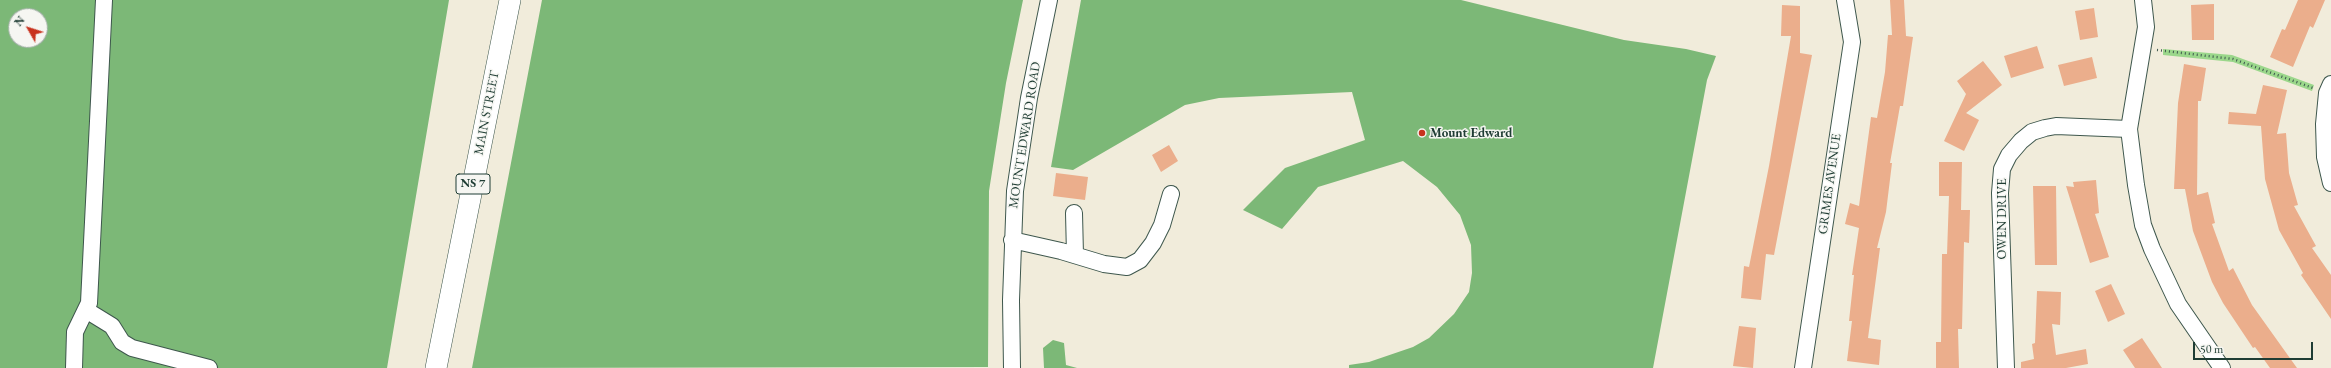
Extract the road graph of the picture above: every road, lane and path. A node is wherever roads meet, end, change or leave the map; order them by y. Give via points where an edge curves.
1 (104, 0) edge
2 (510, 0) edge
3 (1049, 0) edge
4 (1845, 0) edge
5 (2143, 0) edge
6 (2143, 48) junction
7 (2329, 89) edge
8 (2129, 130) junction
9 (2331, 182) edge
10 (1171, 194) dead end
11 (1074, 214) dead end
12 (1012, 240) junction
13 (1075, 255) junction
14 (86, 310) junction
15 (74, 368) edge
16 (209, 368) edge
17 (436, 368) edge
18 (1012, 368) edge
19 (1803, 368) edge
20 (2006, 368) edge
21 (2222, 368) edge

1 - 14 street via 89,303
2 - 17 main road, MAIN STREET / NS 7
3 - 12 street, MOUNT EDWARD ROAD via 1028,98 1015,191
4 - 19 street, GRIMES AVENUE via 1852,42
5 - 6 street via 2146,27
6 - 7 path via 2233,59
6 - 8 street
7 - 9 street via 2324,124 2325,158
8 - 20 street, OWEN DRIVE via 2056,126 2045,128 2032,132 2020,141 2009,155 2002,169 2000,194
8 - 21 street via 2143,225 2152,249 2178,304
10 - 13 street via 1162,226 1140,260 1127,267 1104,264
11 - 13 street
12 - 13 street
12 - 18 street, MOUNT EDWARD ROAD
14 - 15 street via 75,332
14 - 16 street via 112,326 122,342 132,348

